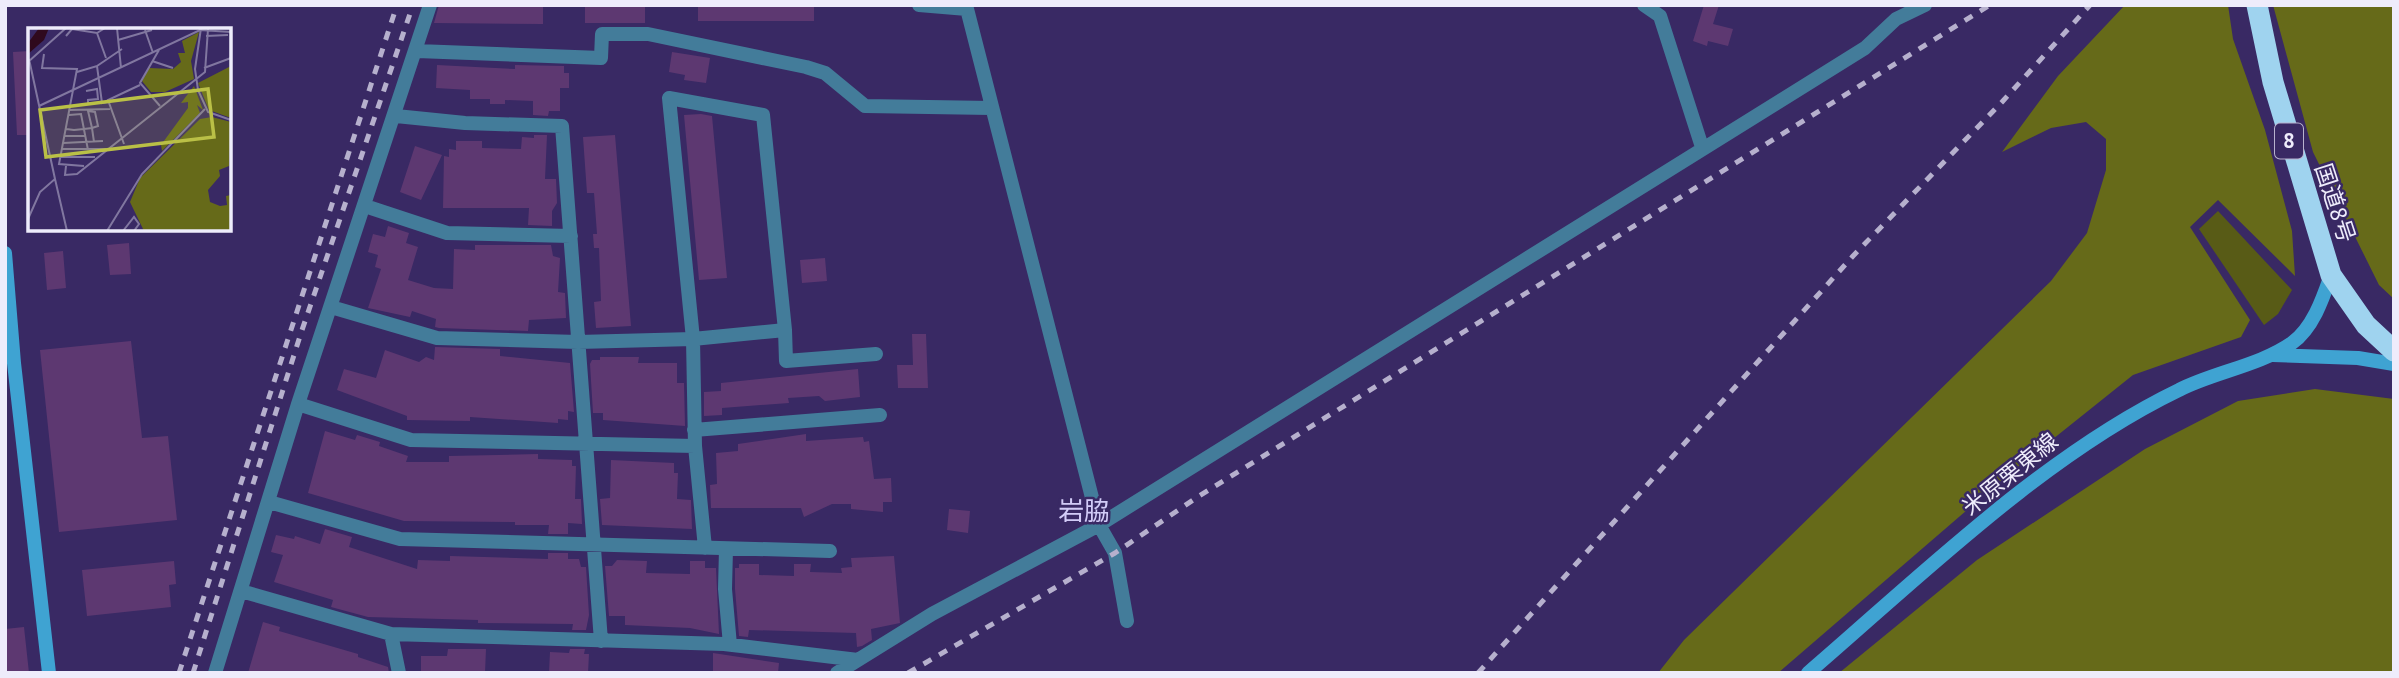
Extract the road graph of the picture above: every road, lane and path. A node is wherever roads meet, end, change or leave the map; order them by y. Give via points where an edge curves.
1 (430, 5) edge
2 (919, 5) edge
3 (1644, 5) edge
4 (1925, 5) edge
5 (2257, 5) edge
6 (966, 7) edge
7 (417, 51) junction
8 (991, 108) junction
9 (396, 116) junction
10 (1702, 147) junction
11 (365, 206) junction
12 (571, 236) junction
13 (5, 253) edge
14 (2331, 275) junction
15 (331, 307) junction
16 (785, 330) junction
17 (693, 339) junction
18 (578, 342) junction
19 (2394, 351) edge
20 (876, 354) dead end
21 (2268, 355) junction
22 (2394, 365) edge
23 (298, 404) junction
24 (880, 415) dead end
25 (694, 429) junction
26 (587, 443) junction
27 (695, 446) junction
28 (269, 502) junction
29 (1099, 525) junction
30 (594, 544) junction
31 (705, 548) junction
32 (726, 548) junction
33 (830, 551) dead end
34 (241, 591) junction
35 (1127, 621) dead end
36 (391, 634) junction
37 (601, 641) junction
38 (730, 645) junction
39 (858, 660) junction
40 (49, 673) edge
41 (215, 673) edge
42 (399, 673) edge
43 (837, 673) edge
44 (1808, 673) edge

1 - 7 street
2 - 6 street
3 - 10 street via 1660,16
4 - 10 street via 1896,19 1866,48
5 - 14 highway, 国道8号 / 8 via 2273,82
6 - 8 street
7 - 8 street via 601,58 602,34 648,34 819,71 865,106
7 - 9 street
8 - 29 street
9 - 11 street
9 - 12 street via 562,126
10 - 29 street
11 - 12 street via 447,233
11 - 15 street
12 - 18 street
13 - 40 main road
14 - 19 highway, 国道8号 / 8 via 2366,326
14 - 21 main road, 米原栗東線 via 2306,327 2293,342
15 - 18 street via 437,338
15 - 23 street
16 - 17 street
16 - 17 street via 764,115 669,98
16 - 20 street via 786,361
17 - 18 street
17 - 25 street
18 - 26 street
21 - 22 main road, 米原栗東線 via 2358,358
21 - 44 main road, 米原栗東線 via 2181,388 2119,421 2049,469
23 - 26 street via 411,440
23 - 28 street
24 - 25 street
25 - 27 street
26 - 27 street
26 - 30 street
27 - 31 street
28 - 30 street via 400,539
28 - 34 street
29 - 35 street via 1115,553
29 - 39 street via 932,614
30 - 31 street
30 - 37 street
31 - 32 street
32 - 33 street
32 - 38 street
34 - 36 street
34 - 41 street
36 - 37 street
36 - 42 street
37 - 38 street
38 - 39 street
39 - 43 street

